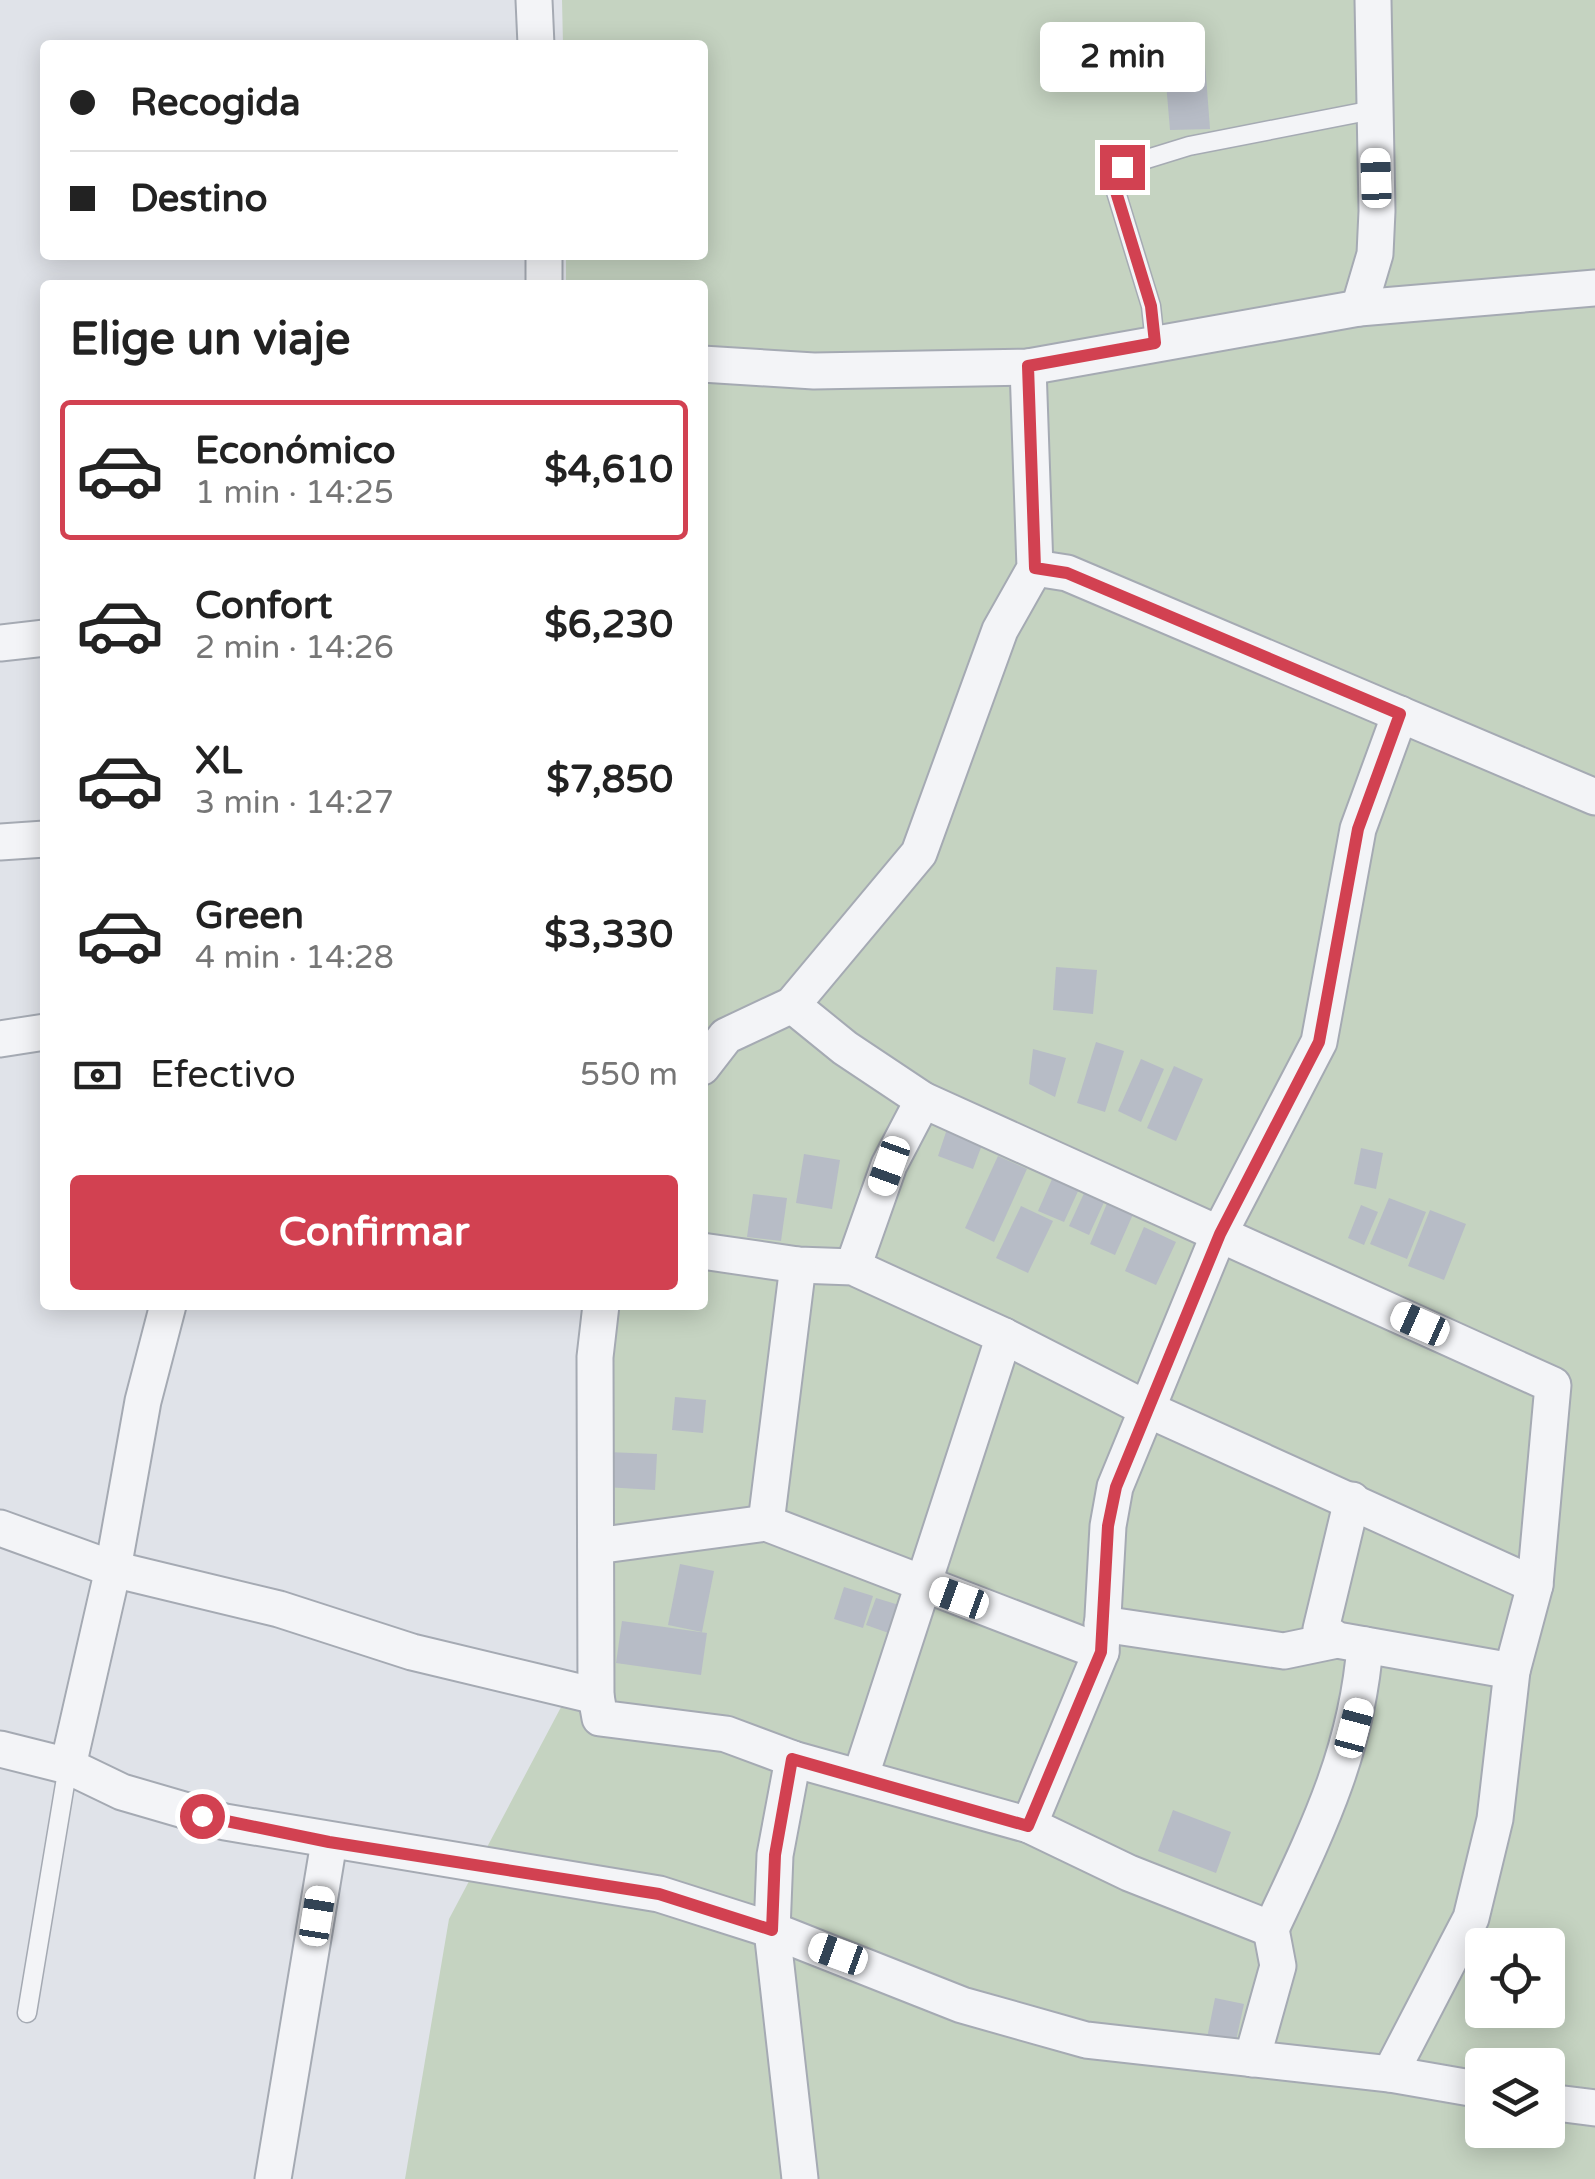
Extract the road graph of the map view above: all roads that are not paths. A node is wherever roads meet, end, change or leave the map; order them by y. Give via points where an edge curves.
1 (534, 0) edge
2 (1373, 0) edge
3 (536, 40) edge
4 (1373, 110) junction
5 (1595, 288) edge
6 (1360, 308) junction
7 (1155, 343) junction
8 (708, 364) edge
9 (1028, 366) junction
10 (1035, 568) junction
11 (40, 639) edge
12 (0, 644) edge
13 (1400, 714) junction
14 (1595, 797) edge
15 (40, 839) edge
16 (0, 842) edge
17 (792, 1005) junction
18 (40, 1033) edge
19 (0, 1039) edge
20 (708, 1059) edge
21 (923, 1100) junction
22 (1220, 1234) junction
23 (708, 1252) edge
24 (798, 1265) junction
25 (853, 1267) junction
26 (167, 1310) edge
27 (593, 1310) edge
28 (1004, 1336) junction
29 (1149, 1410) junction
30 (1352, 1500) junction
31 (766, 1523) junction
32 (0, 1528) edge
33 (596, 1546) junction
34 (113, 1568) junction
35 (924, 1585) junction
36 (1535, 1585) junction
37 (1102, 1638) junction
38 (1351, 1643) junction
39 (1512, 1672) junction
40 (596, 1696) junction
41 (0, 1749) edge
42 (792, 1759) junction
43 (68, 1766) junction
44 (861, 1775) junction
45 (1028, 1826) junction
46 (329, 1842) junction
47 (1271, 1929) junction
48 (772, 1930) junction
49 (27, 2012) dead end
50 (1252, 2059) junction
51 (1390, 2074) junction
52 (1465, 2087) edge
53 (1565, 2104) edge
54 (1595, 2108) edge
55 (273, 2179) edge
56 (800, 2179) edge

1 - 3 street
2 - 4 street
4 - 6 street via 1375,254
4 - 7 lane via 1189,146 1122,167 1113,182 1151,306
5 - 6 street
6 - 7 street
7 - 9 street
8 - 9 street via 814,371
9 - 10 street
10 - 13 street via 1067,573
10 - 17 street via 1000,630 919,853
11 - 12 street
13 - 14 street
13 - 22 street via 1358,829 1319,1042
15 - 16 street
17 - 20 street via 726,1036
17 - 21 street
18 - 19 street
21 - 22 street
21 - 25 street via 889,1166
22 - 29 street
22 - 36 street via 1553,1385
23 - 24 street
24 - 25 street
24 - 31 street
25 - 28 street
26 - 34 street via 142,1400
27 - 33 street
28 - 29 street
28 - 35 street
29 - 30 street
29 - 37 street via 1116,1487
30 - 36 street
30 - 38 street via 1321,1629
31 - 33 street
31 - 35 street
32 - 34 street
33 - 40 street
34 - 40 street
34 - 43 street
35 - 37 street
35 - 44 street
36 - 39 street
37 - 38 street via 1284,1651
37 - 45 street
38 - 39 street
38 - 47 street via 1361,1702 1340,1780
39 - 51 street via 1495,1819 1471,1918
40 - 42 street via 600,1718 726,1734
41 - 43 street
42 - 44 street
42 - 48 street via 775,1855
43 - 46 street via 178,1810
43 - 49 lane
44 - 45 street
45 - 47 street
46 - 48 street via 659,1894
46 - 55 street
47 - 50 street via 1278,1966
48 - 50 street via 962,2005 1086,2040
48 - 56 street
50 - 51 street
51 - 52 street
53 - 54 street

